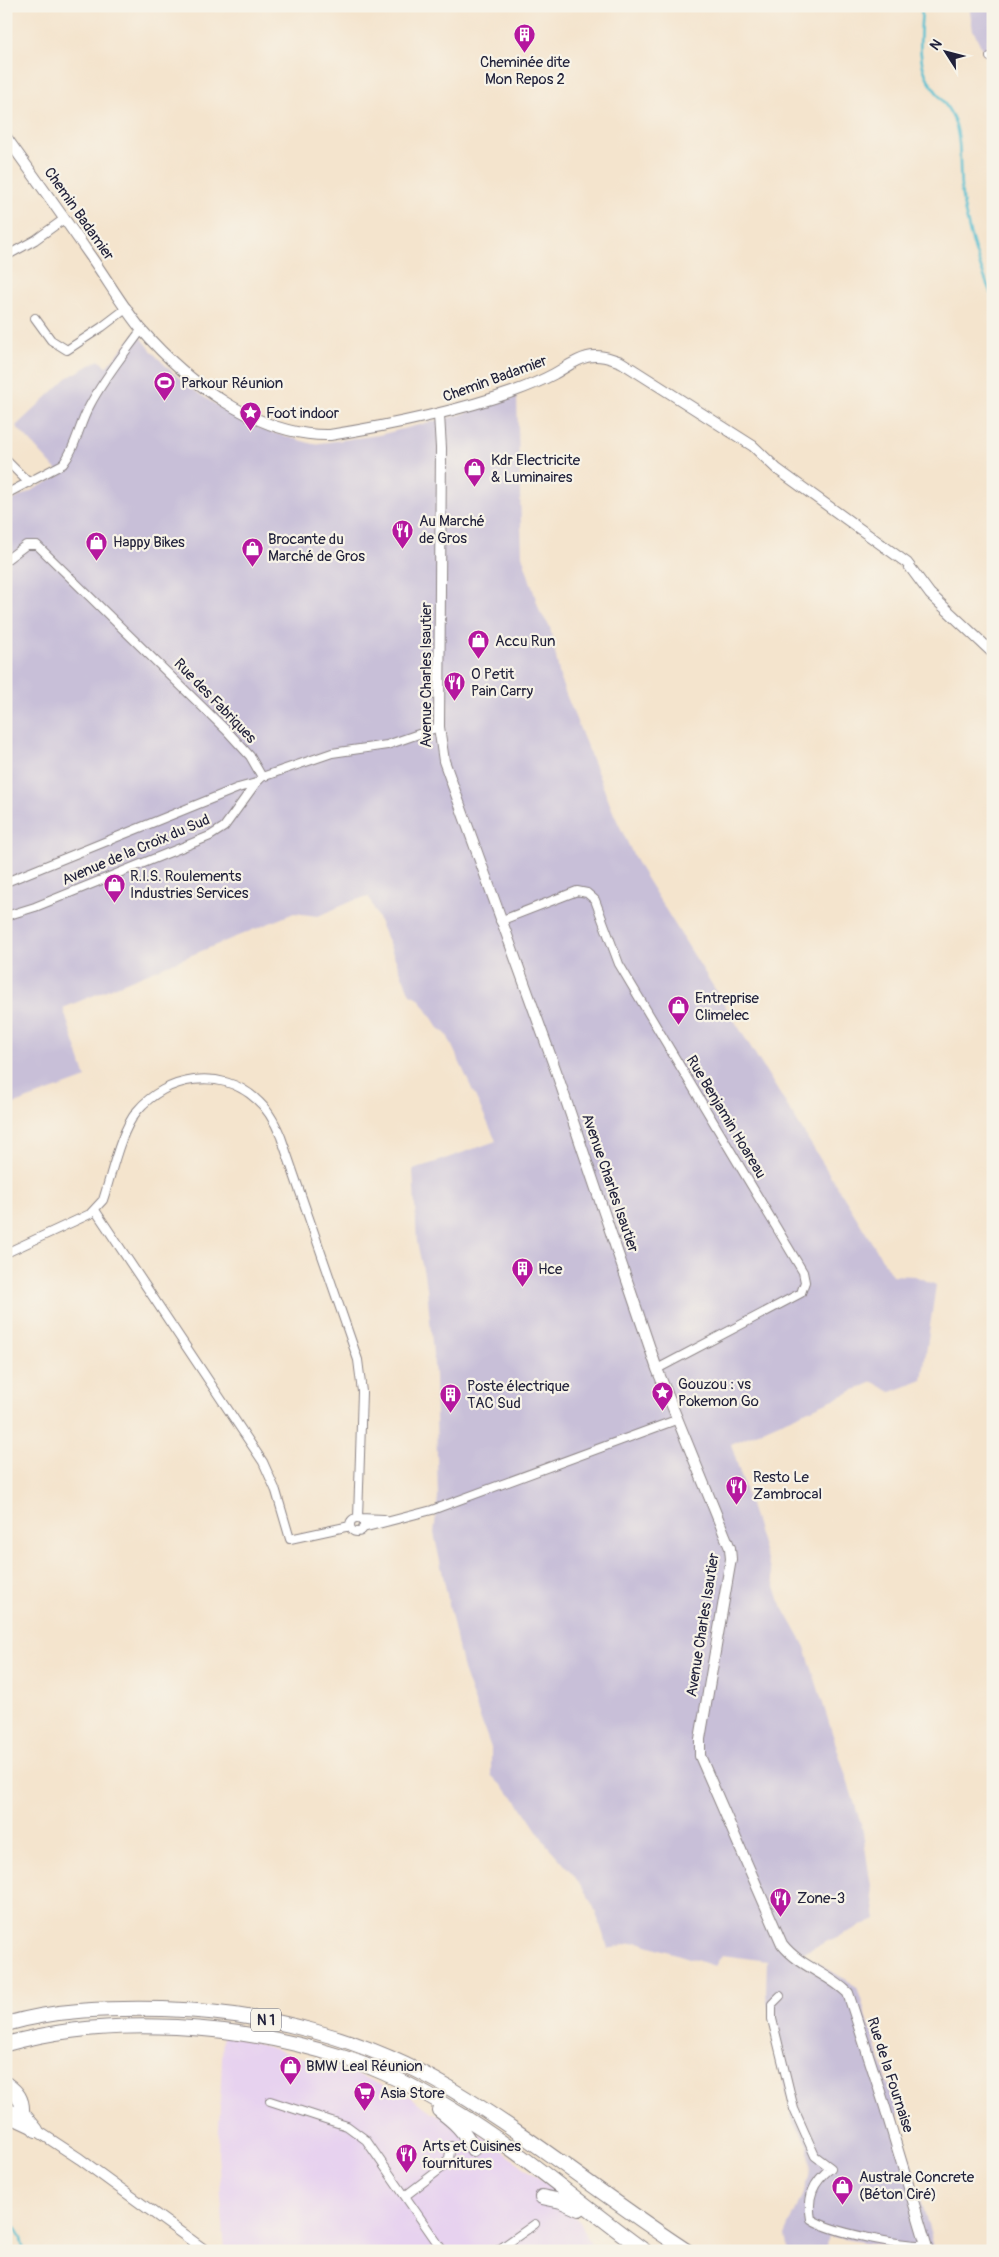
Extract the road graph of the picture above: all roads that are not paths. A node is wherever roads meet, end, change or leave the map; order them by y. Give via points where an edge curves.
1 (6, 137) edge
2 (64, 219) junction
3 (6, 256) edge
4 (127, 308) junction
5 (35, 318) dead end
6 (142, 329) junction
7 (440, 415) junction
8 (6, 460) edge
9 (30, 483) junction
10 (6, 494) edge
11 (6, 560) edge
12 (993, 653) edge
13 (439, 727) junction
14 (262, 777) junction
15 (256, 783) junction
16 (6, 882) edge
17 (6, 916) edge
18 (500, 921) junction
19 (95, 1210) junction
20 (6, 1253) edge
21 (657, 1369) junction
22 (676, 1420) junction
23 (359, 1518) junction
24 (394, 1520) junction
25 (350, 1526) junction
26 (363, 1528) junction
27 (782, 1944) joint
28 (780, 1996) dead end
29 (6, 2024) edge
30 (273, 2040) junction
31 (6, 2044) edge
32 (6, 2084) edge
33 (270, 2102) dead end
34 (6, 2108) edge
35 (22, 2113) junction
36 (6, 2116) edge
37 (36, 2130) junction
38 (451, 2146) dead end
39 (473, 2149) dead end
40 (80, 2159) junction
41 (405, 2196) junction
42 (542, 2197) dead end
43 (603, 2221) junction
44 (535, 2224) dead end
45 (928, 2248) edge
46 (206, 2251) edge
47 (443, 2251) edge
48 (498, 2251) edge
49 (645, 2251) edge
50 (687, 2251) edge

1 - 2 street, Chemin Badamier
2 - 3 street
2 - 4 street, Chemin Badamier
4 - 5 street via 67,350 51,340
4 - 6 street, Chemin Badamier
6 - 7 street, Chemin Badamier via 173,364 202,386 235,407 282,428 330,435
6 - 9 street via 90,404 69,456 63,464
7 - 12 street, Chemin Badamier via 514,392 587,357 598,356 621,362 753,446 777,469 907,563 930,594
7 - 13 street, Avenue Charles Isautier
8 - 9 street
9 - 10 street
11 - 14 street, Rue des Fabriques via 26,545 37,545 228,732 250,756
13 - 14 street via 381,746 332,753
13 - 18 street, Avenue Charles Isautier via 444,761
14 - 15 street, Avenue de la Croix du Sud
15 - 16 street, Avenue de la Croix du Sud
15 - 17 street, Avenue de la Croix du Sud via 224,827 210,836
18 - 21 street, Avenue Charles Isautier via 556,1071
18 - 21 street, Rue Benjamin Hoareau via 576,891 587,892 595,900 619,964 803,1272 805,1282 801,1293
19 - 20 street
19 - 23 street via 103,1200 128,1124 150,1097 166,1087 198,1079 221,1081 244,1090 266,1110 281,1137 358,1360 362,1392
19 - 25 street via 263,1462 276,1491 290,1539
21 - 22 street, Avenue Charles Isautier
22 - 24 street via 432,1510
22 - 27 street, Avenue Charles Isautier via 730,1548 731,1559 700,1739 700,1756
23 - 24 street
23 - 25 street via 352,1520
23 - 26 street
24 - 26 street
25 - 26 street via 356,1532
27 - 45 street, Rue de la Fournaise via 799,1962 848,1993
28 - 45 street, Rue de la Fournaise via 772,2004 772,2019 794,2109 815,2156 831,2168 818,2178 812,2192 811,2219 854,2234
29 - 50 highway, N 1 via 118,2008 189,2010 257,2018 357,2044 450,2088
30 - 31 highway, N 1 via 164,2026 92,2028
30 - 39 highway via 346,2066 414,2096 459,2126
30 - 43 highway, N 1 via 345,2058 424,2093 476,2124
32 - 35 highway via 20,2098
33 - 41 street via 347,2126 366,2140
34 - 35 street
35 - 37 highway
35 - 40 street
36 - 37 street
37 - 40 street
38 - 41 street via 443,2167
40 - 46 street
41 - 47 street
42 - 43 highway via 561,2200
43 - 49 highway, N 1
44 - 48 street

